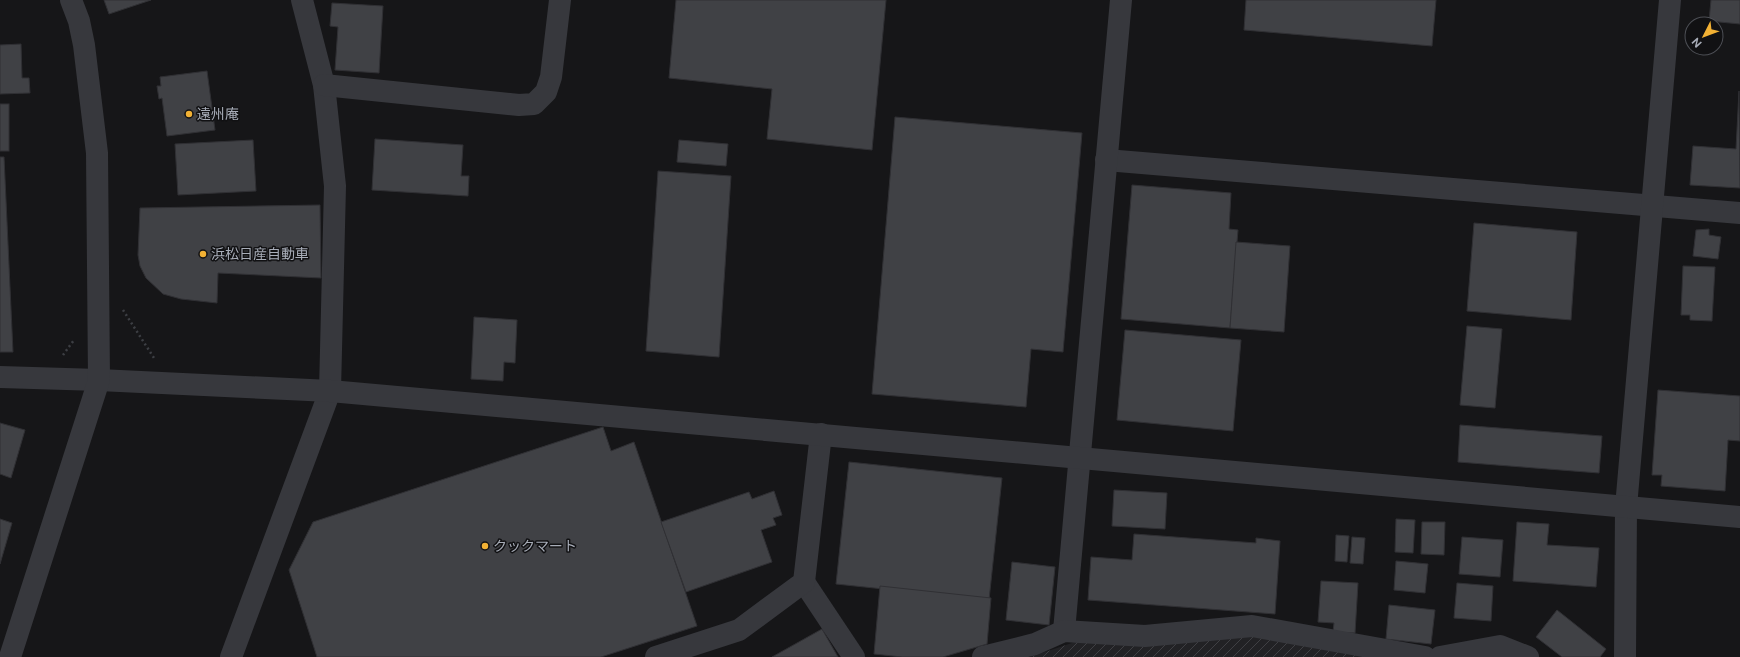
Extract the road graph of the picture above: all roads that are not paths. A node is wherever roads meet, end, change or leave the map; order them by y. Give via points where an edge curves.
1 (71, 0) edge
2 (302, 0) edge
3 (560, 0) edge
4 (1121, 0) edge
5 (1670, 0) edge
6 (324, 85) junction
7 (1106, 160) junction
8 (1651, 205) junction
9 (1740, 212) edge
10 (0, 377) edge
11 (99, 380) junction
12 (330, 391) junction
13 (821, 434) junction
14 (1080, 457) junction
15 (1626, 507) junction
16 (1740, 517) edge
17 (804, 582) junction
18 (1064, 632) junction
19 (10, 657) edge
20 (231, 657) edge
21 (656, 657) edge
22 (854, 657) edge
23 (983, 657) edge
24 (1425, 657) edge
25 (1440, 657) edge
26 (1528, 657) edge
27 (1625, 657) edge

1 - 11 street via 84,45 97,153
2 - 6 street
3 - 6 street via 551,78 546,92 534,104 519,105
4 - 7 street
5 - 8 street
6 - 12 street via 335,186
7 - 8 street
7 - 14 street
8 - 9 street
8 - 15 street
10 - 11 street
11 - 12 street
11 - 19 street
12 - 13 street
12 - 20 street
13 - 14 street
13 - 17 street
14 - 15 street
14 - 18 street
15 - 16 street
15 - 27 street
17 - 21 street via 739,630
17 - 22 street
18 - 23 street via 1035,644
18 - 24 street via 1145,636 1252,626
25 - 26 street via 1500,646

